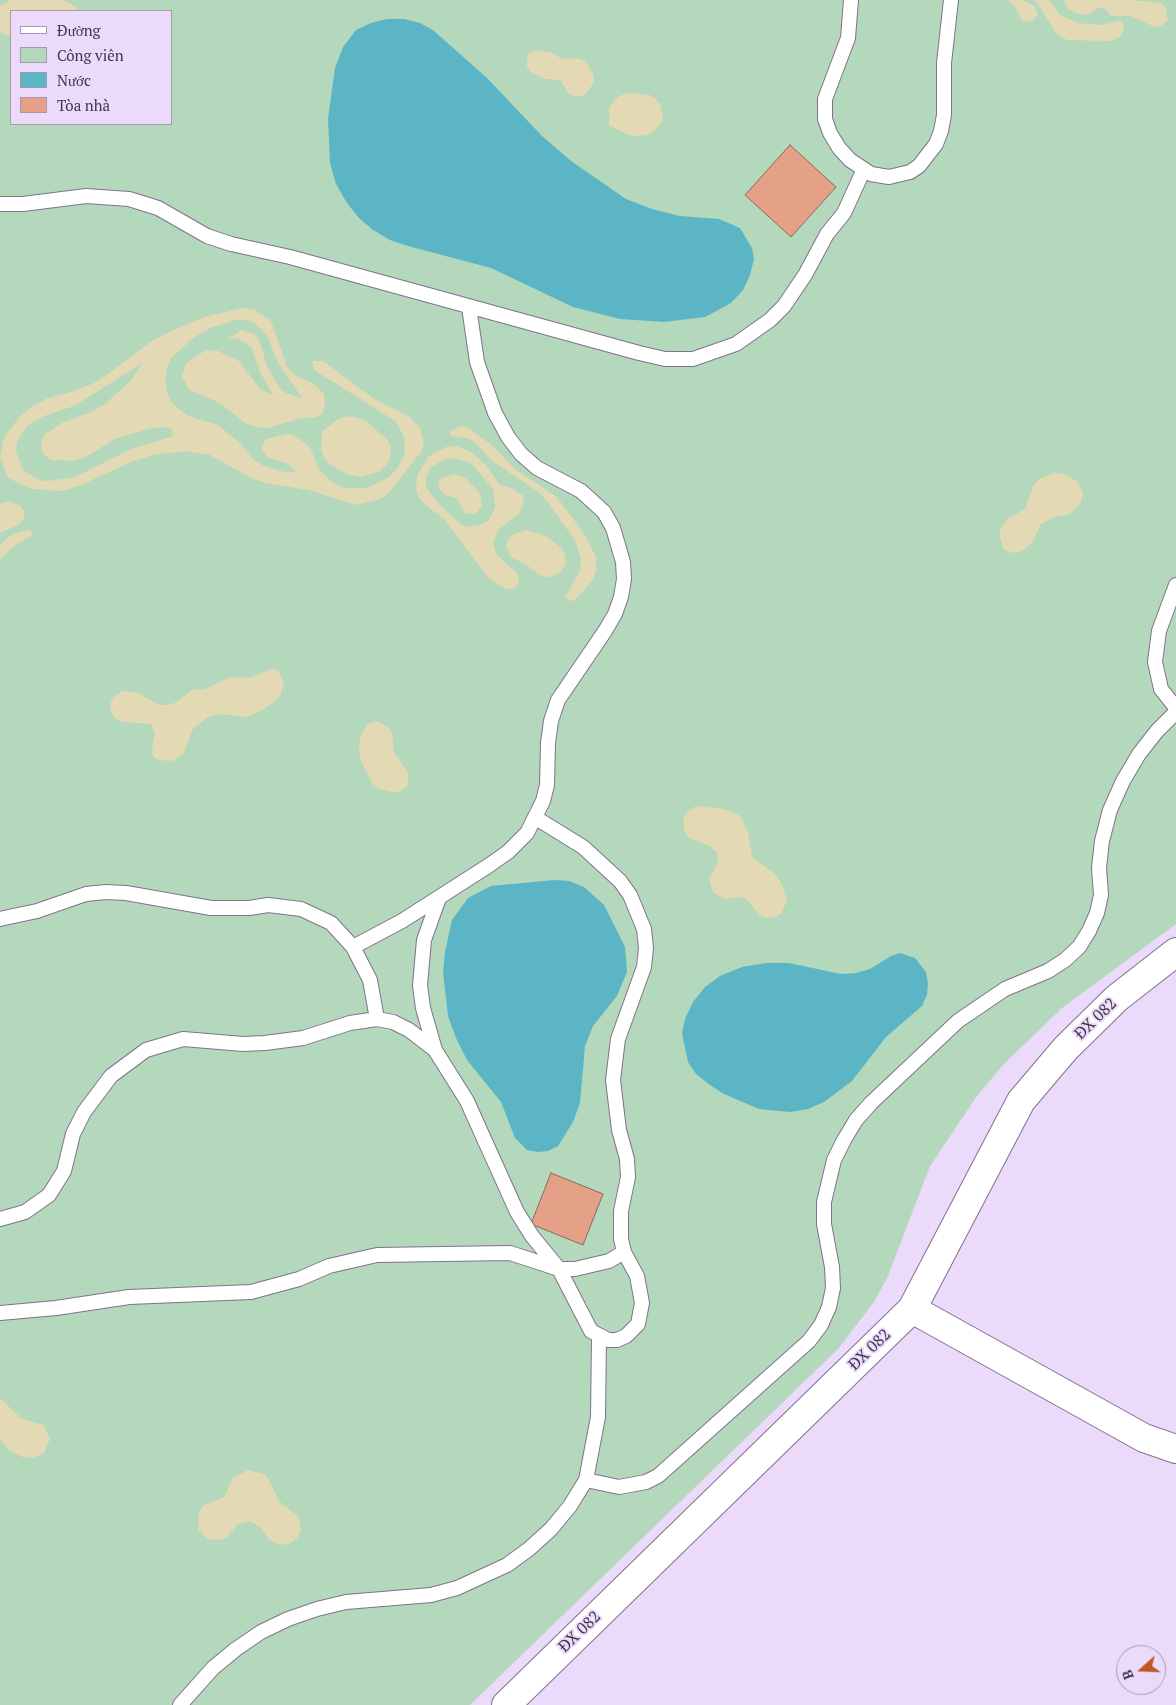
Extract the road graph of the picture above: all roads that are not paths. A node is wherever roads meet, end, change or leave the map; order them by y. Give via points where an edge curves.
1 (851, 0) edge
2 (951, 0) edge
3 (864, 169) junction
4 (0, 204) edge
5 (469, 307) junction
6 (1176, 585) edge
7 (1176, 708) edge
8 (1176, 712) edge
9 (536, 818) junction
10 (439, 898) junction
11 (0, 919) edge
12 (353, 947) junction
13 (1176, 952) edge
14 (378, 1019) junction
15 (435, 1050) junction
16 (0, 1220) edge
17 (624, 1252) junction
18 (559, 1269) junction
19 (912, 1308) junction
20 (0, 1313) edge
21 (599, 1337) junction
22 (1176, 1449) edge
23 (586, 1480) junction
24 (180, 1705) edge
25 (506, 1705) edge

1 - 3 lane via 848,38 825,100 825,119 839,148
2 - 3 lane via 944,63 944,115 936,144 919,166 900,176 879,176
3 - 5 lane via 844,213 827,234 784,306 753,333 717,352 693,359 665,359
4 - 5 lane via 86,196 129,199 158,208 207,236 231,244 290,257
5 - 9 lane via 477,362 495,413 508,437 537,468 581,491 604,512 624,562 624,579 615,614 569,681 553,714 548,743 547,785
6 - 7 lane via 1159,631 1155,662 1161,689
8 - 23 lane via 1139,754 1110,810 1102,841 1097,913 1078,947 1048,970 1005,990 958,1021 871,1103 844,1140 834,1160 824,1202 832,1288 821,1325 809,1341 658,1476 639,1484 619,1487
9 - 10 lane via 527,833 508,852
9 - 17 lane via 584,847 620,881 630,895 644,929 644,966 624,1019 614,1059 614,1101 627,1168 620,1225
10 - 12 lane
10 - 15 lane via 424,940 420,985
11 - 12 lane via 37,911 86,894 126,893 211,908 284,906 316,914 343,934
12 - 14 lane via 370,980
13 - 19 street, ĐX 082 via 1117,998 1066,1048 1021,1100
14 - 15 lane via 409,1030
14 - 16 lane via 302,1038 265,1043 183,1039 146,1050 111,1076 84,1112 64,1171 49,1195 25,1212
15 - 18 lane via 468,1101 517,1212
17 - 18 lane via 592,1266
17 - 21 lane via 641,1289 640,1318 626,1336 617,1340
18 - 20 lane via 510,1253 377,1256 337,1264 275,1287 251,1292 129,1297
18 - 21 lane via 586,1323
19 - 22 street via 1144,1438
19 - 25 street, ĐX 082
21 - 23 lane via 598,1417
23 - 24 lane via 551,1529 507,1565 483,1578 431,1595 346,1602 288,1619 236,1649 213,1668

